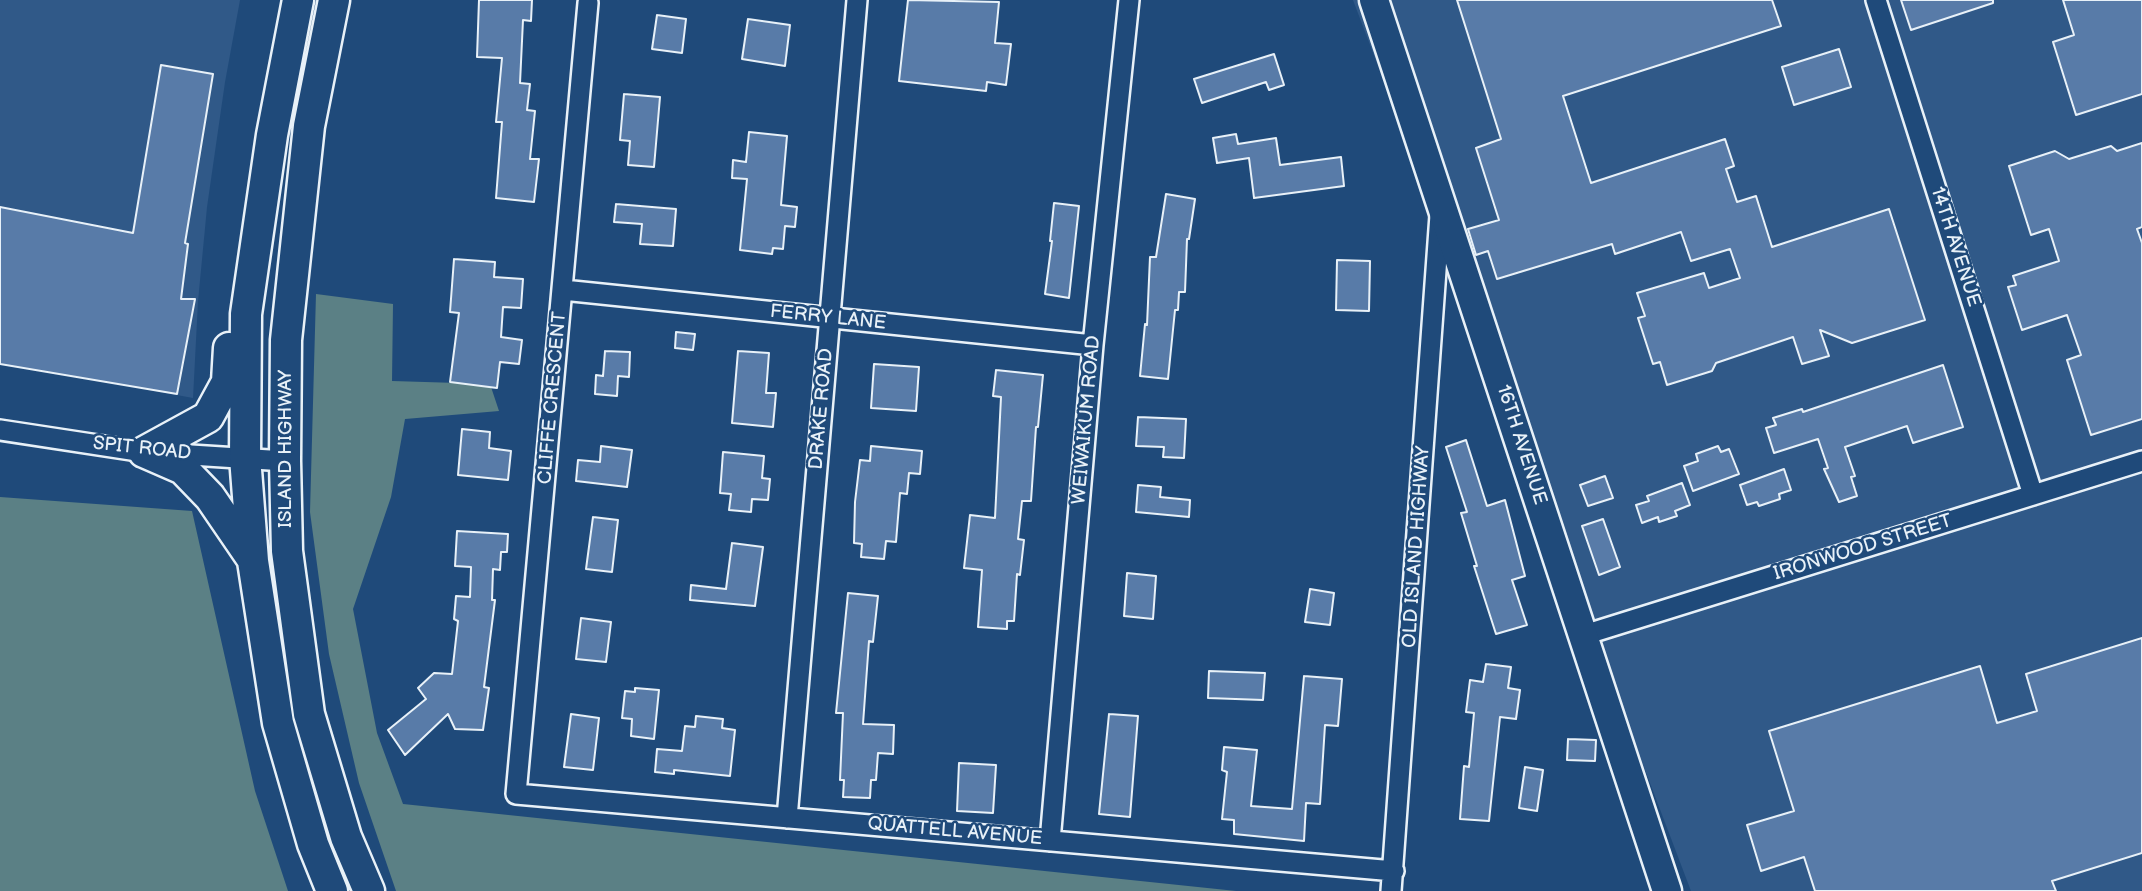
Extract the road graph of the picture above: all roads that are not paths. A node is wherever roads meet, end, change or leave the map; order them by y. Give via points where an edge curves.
1 (298, 0) edge
2 (334, 0) edge
3 (857, 0) edge
4 (1129, 0) edge
5 (1374, 0) edge
6 (1877, 0) edge
7 (588, 3) dead end
8 (288, 54) junction
9 (1441, 203) junction
10 (563, 290) junction
11 (830, 318) junction
12 (1093, 345) junction
13 (0, 430) edge
14 (144, 452) junction
15 (246, 457) junction
16 (285, 461) junction
17 (2142, 461) edge
18 (2033, 495) junction
19 (253, 561) junction
20 (1584, 635) junction
21 (516, 793) joint
22 (787, 818) junction
23 (1051, 841) junction
24 (1394, 871) junction
25 (332, 891) edge
26 (369, 891) edge
27 (1391, 891) edge
28 (1667, 891) edge

1 - 8 main road, ISLAND HIGHWAY
2 - 16 main road, ISLAND HIGHWAY via 309,126 287,326
3 - 11 street, DRAKE ROAD
4 - 12 street, WEIWAIKUM ROAD
5 - 9 street, 16TH AVENUE
6 - 18 street, 14TH AVENUE
7 - 10 street, CLIFFE CRESCENT
8 - 14 main road via 261,123 234,270 227,382 208,417
8 - 15 main road, ISLAND HIGHWAY via 246,314
9 - 20 street, 16TH AVENUE
9 - 24 street, OLD ISLAND HIGHWAY
10 - 11 street, FERRY LANE
10 - 21 street, CLIFFE CRESCENT
11 - 12 street, FERRY LANE
11 - 22 street, DRAKE ROAD
12 - 23 street, WEIWAIKUM ROAD
13 - 14 street, SPIT ROAD
14 - 15 street, SPIT ROAD
14 - 19 main road via 183,469 211,497
15 - 16 street, SPIT ROAD
15 - 19 main road, ISLAND HIGHWAY
16 - 26 main road, ISLAND HIGHWAY via 287,551 309,715 346,837
17 - 18 street, IRONWOOD STREET
18 - 20 street, IRONWOOD STREET
19 - 25 main road, ISLAND HIGHWAY via 278,723 313,844
20 - 28 street, 16TH AVENUE
21 - 22 street, QUATTELL AVENUE
22 - 23 street, QUATTELL AVENUE
23 - 24 street, QUATTELL AVENUE
24 - 27 street, OLD ISLAND HIGHWAY

